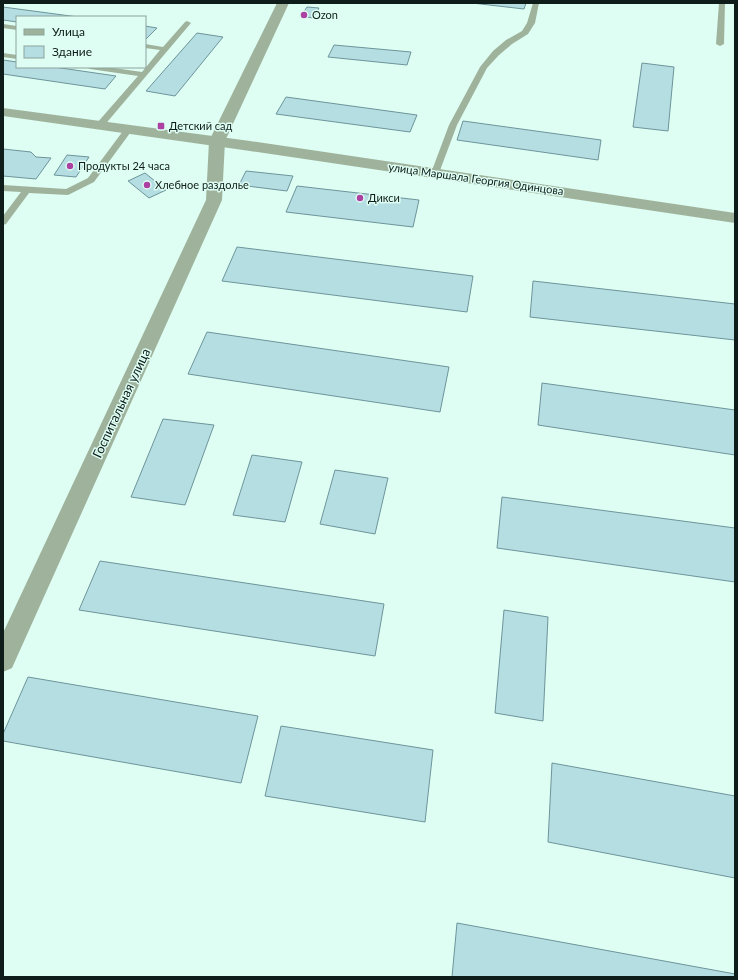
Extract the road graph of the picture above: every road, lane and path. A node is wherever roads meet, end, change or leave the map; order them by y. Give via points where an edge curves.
1 (283, 3) edge
2 (536, 3) edge
3 (722, 3) edge
4 (187, 23) dead end
5 (3, 26) edge
6 (16, 28) edge
7 (720, 44) dead end
8 (146, 46) edge
9 (166, 48) junction
10 (3, 55) edge
11 (16, 57) edge
12 (98, 68) edge
13 (143, 74) junction
14 (3, 112) edge
15 (100, 125) junction
16 (129, 129) junction
17 (217, 141) junction
18 (435, 173) junction
19 (3, 188) edge
20 (27, 190) junction
21 (735, 218) edge
22 (3, 222) edge
23 (3, 660) edge

1 - 17 street
2 - 18 lane via 525,32 500,49 484,68 453,125
3 - 7 lane
4 - 9 lane
5 - 6 lane
8 - 9 lane
9 - 13 lane
10 - 11 lane
12 - 13 lane
13 - 15 lane
14 - 15 street, улица Маршала Георгия Одинцова
15 - 16 street, улица Маршала Георгия Одинцова
16 - 17 street, улица Маршала Георгия Одинцова
16 - 20 lane via 91,180 68,192
17 - 18 street, улица Маршала Георгия Одинцова
17 - 23 street, Госпитальная улица via 214,200
18 - 21 street, улица Маршала Георгия Одинцова
19 - 20 lane
20 - 22 lane

